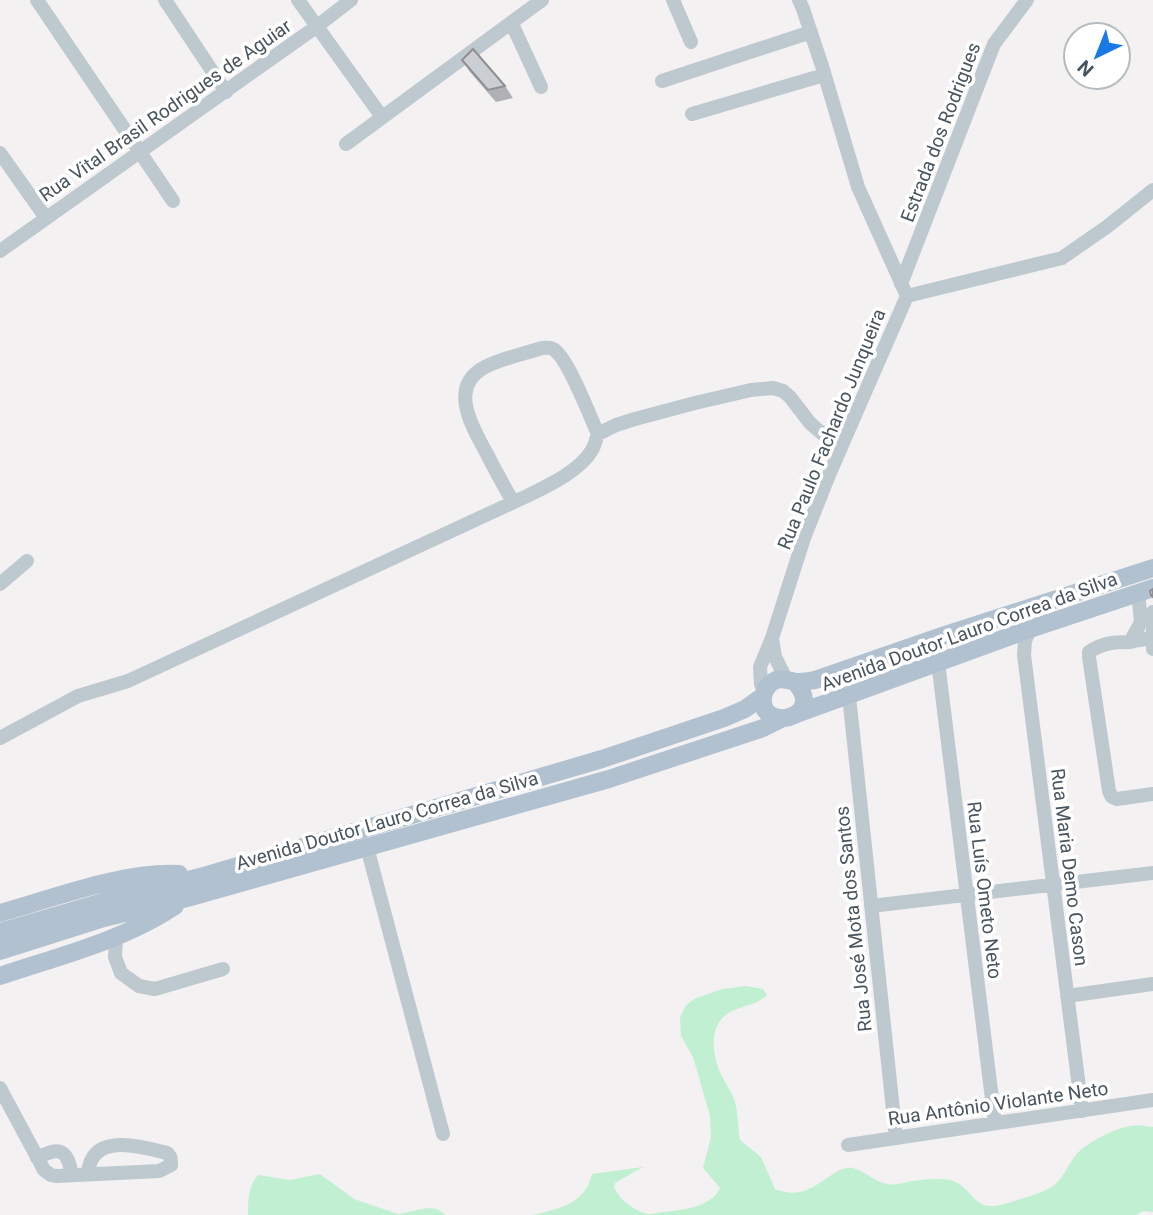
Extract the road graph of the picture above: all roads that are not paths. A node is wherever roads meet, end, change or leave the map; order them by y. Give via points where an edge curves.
1 (37, 0) edge
2 (165, 0) edge
3 (298, 0) edge
4 (351, 0) edge
5 (542, 0) edge
6 (673, 0) edge
7 (799, 0) edge
8 (1027, 0) edge
9 (512, 24) junction
10 (316, 27) junction
11 (811, 32) junction
12 (691, 43) dead end
13 (824, 75) junction
14 (662, 80) dead end
15 (541, 87) dead end
16 (226, 92) junction
17 (692, 114) dead end
18 (383, 117) junction
19 (346, 145) dead end
20 (140, 152) junction
21 (0, 153) edge
22 (1153, 190) edge
23 (173, 201) dead end
24 (46, 218) junction
25 (0, 251) edge
26 (904, 290) junction
27 (598, 434) junction
28 (840, 449) junction
29 (513, 502) junction
30 (27, 561) dead end
31 (1153, 568) edge
32 (0, 584) edge
33 (1147, 590) edge
34 (1153, 612) edge
35 (1030, 629) junction
36 (772, 638) junction
37 (1152, 638) edge
38 (1130, 642) junction
39 (1153, 649) edge
40 (938, 662) junction
41 (791, 681) junction
42 (764, 694) junction
43 (849, 696) junction
44 (799, 713) junction
45 (781, 719) junction
46 (0, 738) edge
47 (1153, 794) edge
48 (367, 847) junction
49 (1153, 873) edge
50 (204, 876) junction
51 (1053, 885) junction
52 (966, 895) junction
53 (187, 898) junction
54 (871, 906) junction
55 (0, 913) edge
56 (0, 932) edge
57 (116, 938) junction
58 (0, 951) edge
59 (223, 969) dead end
60 (0, 976) edge
61 (1153, 984) edge
62 (1067, 996) junction
63 (0, 1088) edge
64 (1153, 1100) edge
65 (1082, 1111) junction
66 (995, 1123) junction
67 (443, 1134) dead end
68 (896, 1138) junction
69 (848, 1145) dead end
70 (37, 1158) junction
71 (88, 1174) junction
72 (72, 1175) junction

1 - 20 street
2 - 16 street
3 - 10 street
4 - 10 street, Rua Vital Brasil Rodrigues de Aguiar
5 - 9 street
6 - 12 street
7 - 11 street
8 - 26 street, Estrada dos Rodrigues via 994,44
9 - 15 street
9 - 18 street
10 - 16 street, Rua Vital Brasil Rodrigues de Aguiar
10 - 18 street
11 - 13 street
11 - 14 street
13 - 17 street
13 - 26 street via 858,187
16 - 20 street, Rua Vital Brasil Rodrigues de Aguiar
18 - 19 street
20 - 23 street
20 - 24 street, Rua Vital Brasil Rodrigues de Aguiar
21 - 24 street
22 - 26 street, Rua Paulo Fachardo Junqueira via 1062,258
24 - 25 street, Rua Vital Brasil Rodrigues de Aguiar
26 - 28 street, Rua Paulo Fachardo Junqueira
27 - 28 street via 695,403 774,388 790,397 810,423
27 - 29 street via 593,449 579,465
27 - 29 street via 569,370 552,348 485,367 468,384 465,406
28 - 36 street, Rua Paulo Fachardo Junqueira via 804,538
29 - 46 street via 128,681 78,696
30 - 32 street
31 - 41 main road, Avenida Doutor Lauro Correa da Silva via 815,680
33 - 34 street
33 - 35 main road, Avenida Doutor Lauro Correa da Silva
33 - 38 street via 1139,626
34 - 37 street
35 - 40 main road, Avenida Doutor Lauro Correa da Silva
35 - 51 street, Rua Maria Demo Cason via 1024,655
36 - 41 street via 775,657
36 - 42 street, Rua Paulo Fachardo Junqueira via 760,667
37 - 38 street
37 - 39 street
38 - 47 street via 1115,641 1089,652 1109,791 1117,799
40 - 43 main road, Avenida Doutor Lauro Correa da Silva
40 - 52 street, Rua Luís Ometo Neto
41 - 42 main road via 776,680
41 - 44 main road via 804,697
42 - 45 main road via 767,711
42 - 50 main road, Avenida Doutor Lauro Correa da Silva via 724,719 614,755
43 - 44 main road, Avenida Doutor Lauro Correa da Silva
43 - 54 street, Rua José Mota dos Santos
44 - 45 main road
45 - 48 main road, Avenida Doutor Lauro Correa da Silva via 610,779
48 - 53 main road, Avenida Doutor Lauro Correa da Silva
48 - 67 street
49 - 51 street
50 - 55 main road via 167,874 118,880
50 - 56 main road, Avenida Doutor Lauro Correa da Silva
51 - 52 street
51 - 62 street, Rua Maria Demo Cason
52 - 54 street
52 - 66 street, Rua Luís Ometo Neto
53 - 57 main road
53 - 58 main road, Avenida Doutor Lauro Correa da Silva
54 - 68 street, Rua José Mota dos Santos
57 - 59 street via 115,957 121,973 139,986 155,989
57 - 60 main road
61 - 62 street
62 - 65 street, Rua Maria Demo Cason
63 - 70 street
64 - 65 street, Rua Antônio Violante Neto
65 - 66 street, Rua Antônio Violante Neto
66 - 68 street, Rua Antônio Violante Neto
68 - 69 street, Rua Antônio Violante Neto
70 - 72 street via 51,1175
70 - 72 street via 62,1151
71 - 71 street via 159,1171 171,1164 171,1159 167,1153 143,1146 104,1147 91,1160
71 - 72 street

